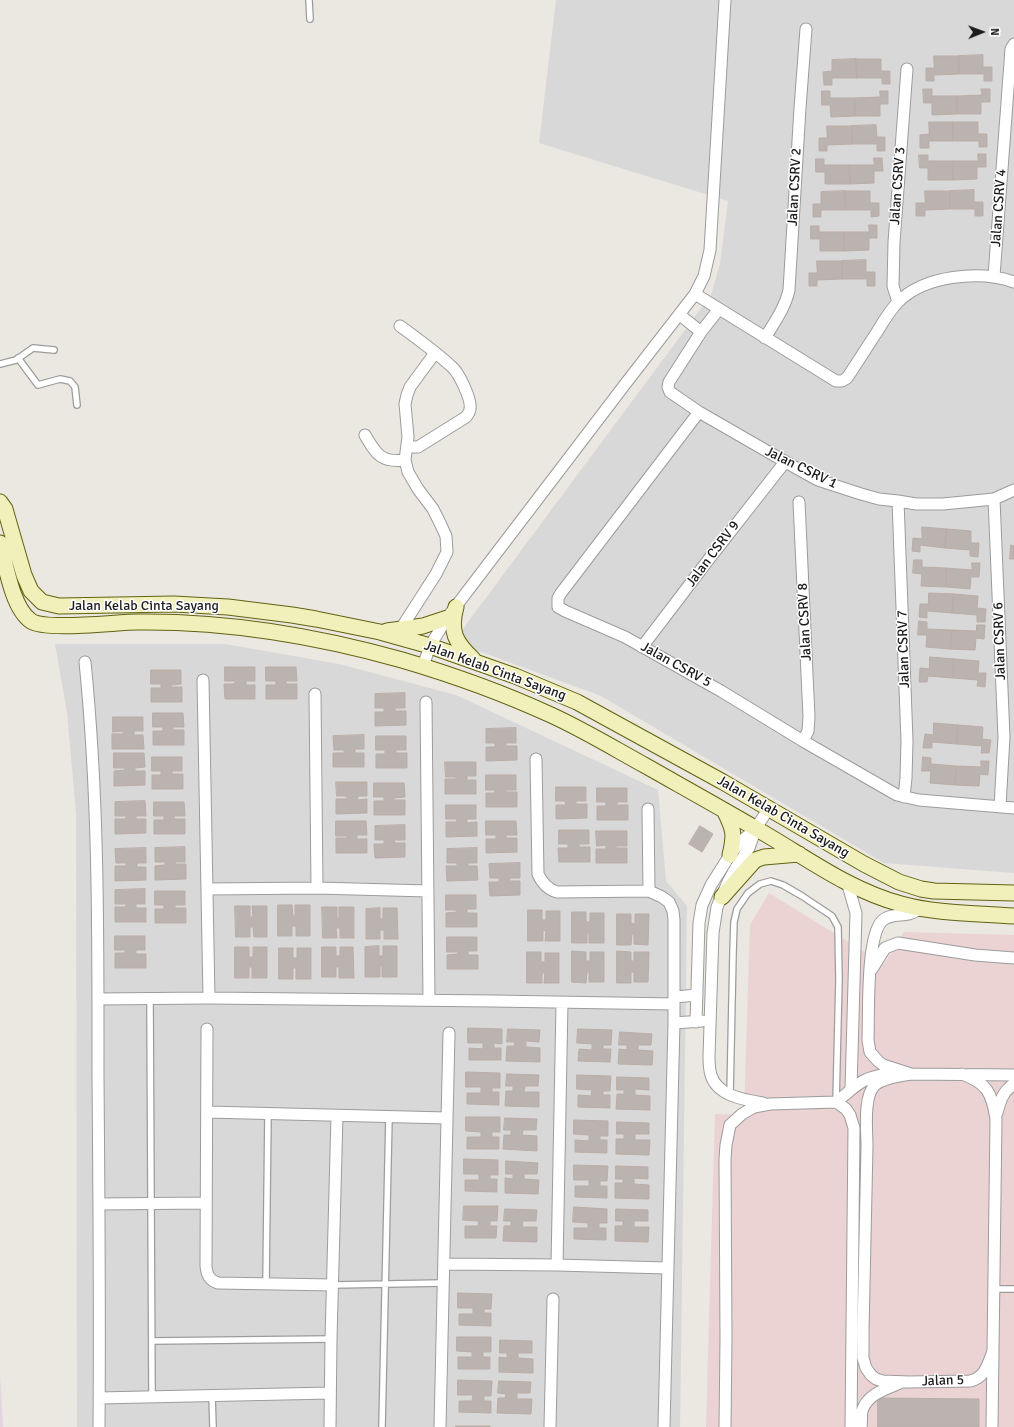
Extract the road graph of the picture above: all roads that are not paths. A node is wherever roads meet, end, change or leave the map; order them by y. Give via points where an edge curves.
1 (309, 0) edge
2 (725, 0) edge
3 (310, 19) dead end
4 (806, 30) dead end
5 (1014, 44) edge
6 (907, 69) dead end
7 (994, 276) junction
8 (1014, 282) edge
9 (695, 294) junction
10 (898, 302) junction
11 (718, 309) junction
12 (680, 315) junction
13 (400, 326) dead end
14 (701, 332) junction
15 (765, 338) junction
16 (54, 350) dead end
17 (435, 353) junction
18 (18, 358) junction
19 (0, 364) edge
20 (77, 405) dead end
21 (699, 412) junction
22 (365, 435) dead end
23 (407, 447) junction
24 (406, 460) junction
25 (785, 462) junction
26 (1014, 490) edge
27 (994, 499) junction
28 (898, 501) junction
29 (0, 502) edge
30 (799, 502) dead end
31 (0, 543) edge
32 (451, 613) junction
33 (400, 630) junction
34 (380, 632) junction
35 (430, 646) junction
36 (642, 646) junction
37 (84, 662) dead end
38 (476, 662) junction
39 (423, 666) junction
40 (203, 680) dead end
41 (315, 694) dead end
42 (426, 702) dead end
43 (803, 741) junction
44 (536, 759) dead end
45 (904, 797) junction
46 (1000, 806) junction
47 (769, 808) junction
48 (1014, 808) edge
49 (648, 809) dead end
50 (724, 810) junction
51 (756, 828) junction
52 (799, 854) junction
53 (730, 855) junction
54 (847, 882) junction
55 (317, 888) junction
56 (207, 889) junction
57 (428, 891) junction
58 (649, 891) junction
59 (1014, 893) edge
60 (722, 897) junction
61 (920, 909) junction
62 (1014, 916) edge
63 (1014, 958) edge
64 (871, 972) junction
65 (697, 995) junction
66 (209, 998) junction
67 (98, 999) junction
68 (150, 999) junction
69 (429, 1000) junction
70 (674, 1000) junction
71 (562, 1003) junction
72 (710, 1021) junction
73 (696, 1022) junction
74 (674, 1023) junction
75 (207, 1029) dead end
76 (449, 1034) dead end
77 (911, 1074) junction
78 (962, 1074) junction
79 (1014, 1075) edge
80 (1014, 1084) edge
81 (851, 1088) junction
82 (730, 1095) junction
83 (836, 1102) junction
84 (770, 1104) junction
85 (207, 1112) junction
86 (268, 1114) junction
87 (336, 1116) junction
88 (389, 1117) junction
89 (447, 1118) junction
90 (996, 1119) junction
91 (151, 1203) junction
92 (206, 1203) junction
93 (99, 1204) junction
94 (444, 1264) junction
95 (557, 1265) junction
96 (667, 1268) junction
97 (443, 1283) junction
98 (266, 1284) junction
99 (385, 1284) junction
100 (333, 1285) junction
101 (994, 1288) junction
102 (1014, 1289) edge
103 (553, 1299) dead end
104 (331, 1338) junction
105 (152, 1341) junction
106 (993, 1351) junction
107 (900, 1382) junction
108 (330, 1393) junction
109 (212, 1395) junction
110 (152, 1397) junction
111 (99, 1398) junction
112 (99, 1427) edge
113 (213, 1427) edge
114 (330, 1427) edge
115 (382, 1427) edge
116 (440, 1427) edge
117 (550, 1427) edge
118 (664, 1427) edge
119 (725, 1427) edge
120 (851, 1427) edge
121 (861, 1427) edge
122 (992, 1427) edge

1 - 3 lane
2 - 9 street via 710,250 704,276
4 - 15 street, Jalan CSRV 2 via 789,290 782,310
5 - 7 street, Jalan CSRV 4 via 1011,49
6 - 10 street, Jalan CSRV 3 via 894,242 893,286
7 - 8 street
7 - 10 street via 966,276 942,280 917,290
9 - 11 street
9 - 12 street
10 - 15 street via 842,382 836,381
11 - 14 street, Jalan CSRV 1
11 - 15 street
12 - 14 street
12 - 32 street
13 - 17 street
14 - 21 street, Jalan CSRV 1 via 668,387 670,392
16 - 18 lane via 33,348
17 - 23 street via 407,395
17 - 23 street via 456,370 470,403 470,411 466,417 418,447
18 - 19 lane
18 - 20 lane via 38,385 60,379 70,381 75,387
21 - 25 street, Jalan CSRV 1
21 - 36 street, Jalan CSRV 5 via 558,598 558,607 561,609 612,630
22 - 24 street via 380,456 390,460
23 - 24 street
24 - 33 street via 408,472 433,509 446,536 447,552
25 - 28 street, Jalan CSRV 1 via 818,480 840,488 879,499
25 - 36 street, Jalan CSRV 9
26 - 27 street, Jalan CSRV 1
27 - 28 street, Jalan CSRV 1 via 943,504
27 - 46 street, Jalan CSRV 6 via 1004,741
28 - 45 street, Jalan CSRV 7 via 907,741
29 - 34 main road, Jalan Kelab Cinta Sayang via 5,509 31,591 49,605 174,604 228,607 292,615
30 - 43 street, Jalan CSRV 8 via 809,717 808,731
31 - 39 main road, Jalan Kelab Cinta Sayang via 18,604 27,618 39,625 159,622 237,628 342,645
32 - 33 main road via 431,624
32 - 35 street
32 - 38 main road via 461,648
33 - 34 main road
34 - 35 main road, Jalan Kelab Cinta Sayang
35 - 38 main road, Jalan Kelab Cinta Sayang
35 - 39 street
36 - 43 street, Jalan CSRV 5
37 - 67 street via 94,772
38 - 47 main road, Jalan Kelab Cinta Sayang via 577,702
39 - 50 main road, Jalan Kelab Cinta Sayang via 477,684 552,716
40 - 56 street
41 - 55 street
42 - 57 street
43 - 45 street, Jalan CSRV 5
44 - 58 street via 538,874 547,888 557,892
45 - 46 street, Jalan CSRV 5
46 - 48 street, Jalan CSRV 5
47 - 51 street
47 - 59 main road, Jalan Kelab Cinta Sayang via 899,882 934,891
49 - 58 street
50 - 51 main road, Jalan Kelab Cinta Sayang
50 - 53 main road via 734,833
51 - 52 main road, Jalan Kelab Cinta Sayang
51 - 53 street
51 - 60 street via 749,848
52 - 54 main road, Jalan Kelab Cinta Sayang
52 - 60 main road via 755,860
53 - 65 street via 706,894 699,915
54 - 61 main road, Jalan Kelab Cinta Sayang via 873,895
54 - 81 street via 856,913
55 - 56 street
55 - 57 street
56 - 66 street
57 - 69 street
58 - 70 street via 669,902 674,911
60 - 72 street via 714,919
61 - 62 main road, Jalan Kelab Cinta Sayang
61 - 64 street via 909,914 888,917 882,921 874,940
63 - 64 street via 975,955 898,943 885,948
64 - 77 street via 868,1040 870,1052 883,1065
65 - 70 street
65 - 73 street
66 - 68 street
66 - 69 street
67 - 68 street
67 - 93 street
68 - 91 lane
69 - 71 street
70 - 71 street
70 - 74 street
71 - 95 street
72 - 73 street
72 - 82 street via 710,1074
73 - 74 street
74 - 96 street
75 - 85 street
76 - 89 street
77 - 78 street
77 - 81 street via 876,1076
77 - 107 street, Jalan 5 via 894,1077 874,1086 868,1098 867,1121 863,1358 868,1371 876,1379
78 - 79 street
78 - 90 street via 978,1081 987,1090 994,1103
80 - 90 street via 1001,1099
81 - 83 street
82 - 83 lane via 734,922 737,910 748,893 760,884 771,881 802,896 832,916 838,927
82 - 84 street via 743,1100
83 - 84 street
83 - 120 street via 846,1109 854,1128
84 - 119 street via 754,1107 736,1119 730,1125 726,1145
85 - 86 street
85 - 92 street
86 - 87 street
86 - 98 lane
87 - 88 street
87 - 100 street
88 - 89 street
88 - 99 lane
89 - 94 street
90 - 101 street
91 - 92 street
91 - 93 street
91 - 105 lane
92 - 98 street via 206,1266 209,1278 218,1283
93 - 111 street
94 - 95 street
94 - 97 street
95 - 96 street
96 - 118 street
97 - 99 lane
97 - 116 street
98 - 100 street
99 - 100 lane
99 - 115 lane
100 - 104 street
101 - 102 lane
101 - 106 street
103 - 117 street
104 - 105 lane
104 - 108 street
105 - 110 lane
106 - 107 street, Jalan 5 via 983,1374 975,1380
106 - 122 street
107 - 121 street via 868,1400 862,1410
108 - 109 street
108 - 114 street
109 - 110 street
109 - 113 lane
110 - 111 street
111 - 112 street

